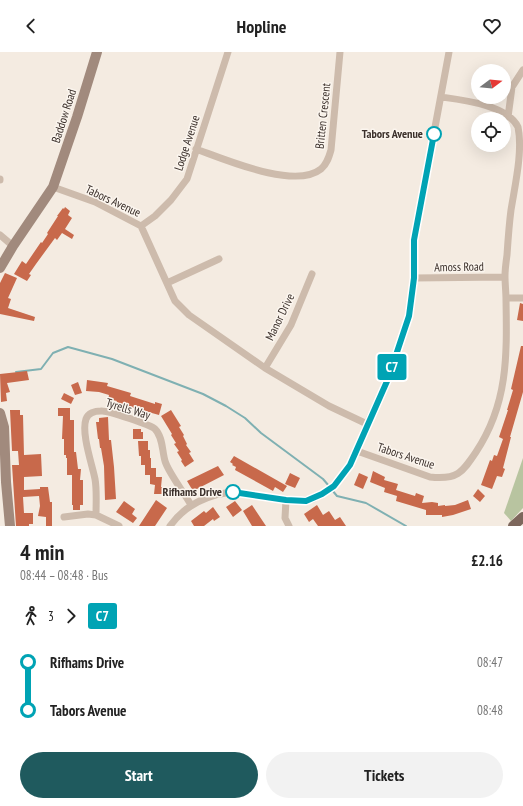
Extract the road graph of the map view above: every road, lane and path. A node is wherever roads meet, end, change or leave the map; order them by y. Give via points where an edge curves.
1 (98, 52) edge
2 (228, 52) edge
3 (340, 52) edge
4 (449, 52) edge
5 (523, 70) edge
6 (441, 97) junction
7 (499, 112) edge
8 (509, 112) edge
9 (511, 119) edge
10 (196, 148) junction
11 (521, 180) edge
12 (53, 187) junction
13 (141, 226) junction
14 (0, 235) edge
15 (13, 246) junction
16 (219, 259) dead end
17 (0, 268) edge
18 (312, 274) dead end
19 (505, 277) junction
20 (414, 278) junction
21 (167, 284) junction
22 (506, 298) junction
23 (523, 298) edge
24 (265, 368) junction
25 (0, 413) edge
26 (368, 424) junction
27 (358, 451) junction
28 (286, 500) junction
29 (191, 505) junction
30 (4, 509) edge
31 (96, 515) junction
32 (64, 517) dead end
33 (523, 517) edge
34 (523, 524) edge
35 (10, 526) edge
36 (119, 526) edge
37 (171, 526) edge
38 (289, 526) edge
39 (513, 526) edge
40 (521, 526) edge

1 - 12 street, Baddow Road
2 - 10 street, Lodge Avenue
3 - 10 street, Britten Crescent via 331,150 328,161 322,168 310,174 275,174
4 - 6 street
5 - 8 street via 512,87
6 - 7 street, Tabors Avenue via 482,104
6 - 20 street via 414,240
9 - 11 street, Tabors Avenue via 522,137
10 - 13 street, Lodge Avenue via 187,179 161,211
11 - 19 street, Tabors Avenue via 511,209
12 - 13 street, Tabors Avenue via 95,202
12 - 15 street, Baddow Road
13 - 21 street, Tabors Avenue
14 - 15 street
15 - 17 street, Baddow Road
16 - 21 street
18 - 24 street, Manor Drive via 291,325
19 - 20 street, Amoss Road
19 - 22 street, Tabors Avenue
20 - 26 street via 409,316 388,379
21 - 24 street, Tabors Avenue via 175,301 189,315
22 - 23 street
22 - 27 street, Tabors Avenue via 506,356 498,409 485,438 464,470 453,476 430,477
24 - 26 street, Tabors Avenue via 329,406
25 - 30 street via 4,427
26 - 27 street
27 - 28 street via 334,486 306,501
28 - 29 street via 232,492 214,495
28 - 38 street via 285,518
29 - 31 street, Tyrells Way via 165,463 155,429 103,410 88,415 85,425 85,437 95,479
29 - 37 street
30 - 35 street
31 - 32 street
31 - 36 street
33 - 39 main road
34 - 40 main road

